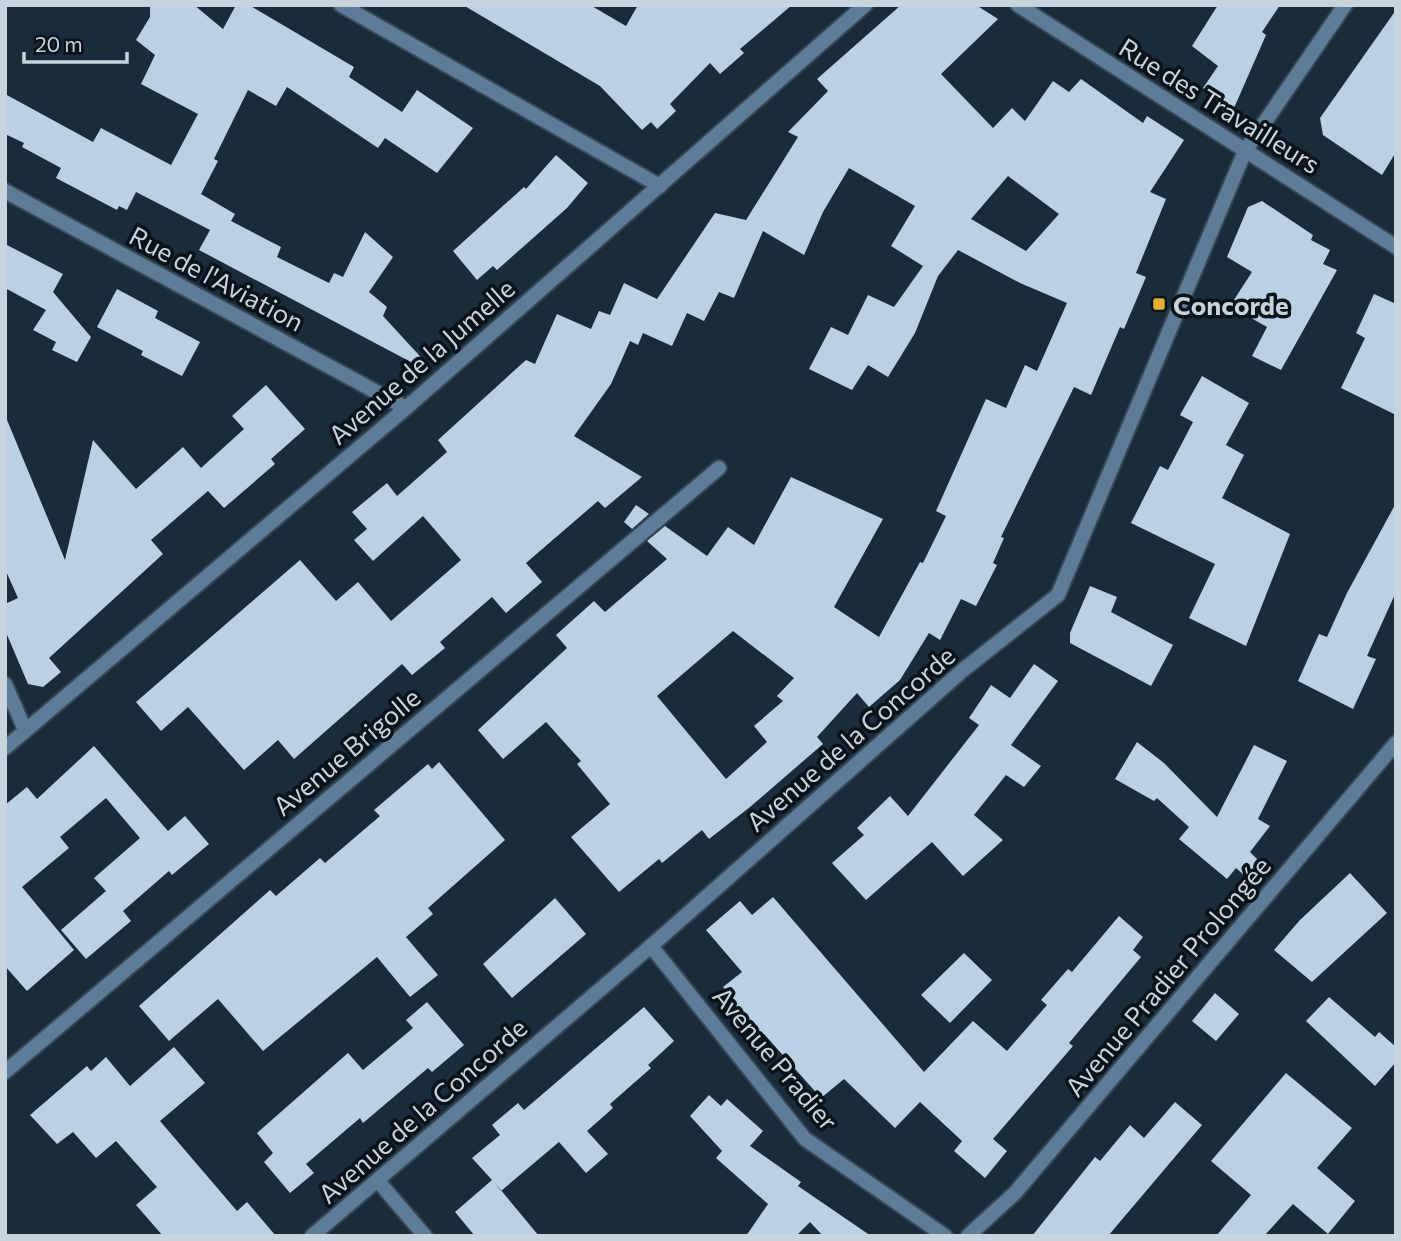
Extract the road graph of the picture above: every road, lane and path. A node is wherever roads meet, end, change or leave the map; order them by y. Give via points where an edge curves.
1 (341, 5) edge
2 (864, 5) edge
3 (1018, 5) edge
4 (1345, 5) edge
5 (1245, 151) junction
6 (660, 186) junction
7 (5, 191) edge
8 (1396, 247) edge
9 (406, 408) junction
10 (719, 468) dead end
11 (5, 684) edge
12 (25, 730) junction
13 (1396, 743) edge
14 (5, 748) edge
15 (650, 946) junction
16 (5, 1072) edge
17 (378, 1181) junction
18 (312, 1236) edge
19 (425, 1236) edge
20 (945, 1236) edge
21 (968, 1236) edge

1 - 6 street
2 - 6 street, Avenue de la Jumelle
3 - 5 street, Rue des Travailleurs
4 - 5 street, Avenue de la Concorde
5 - 8 street, Rue des Travailleurs
5 - 15 street, Avenue de la Concorde via 1058,595 963,670
6 - 9 street, Avenue de la Jumelle
7 - 9 street, Rue de l'Aviation
9 - 12 street, Avenue de la Jumelle
10 - 16 street, Avenue Brigolle
11 - 12 street
12 - 14 street, Avenue de la Jumelle
13 - 21 street, Avenue Pradier Prolongée via 1015,1193
15 - 17 street, Avenue de la Concorde
15 - 20 street, Avenue Pradier via 805,1139
17 - 18 street, Avenue de la Concorde
17 - 19 street

